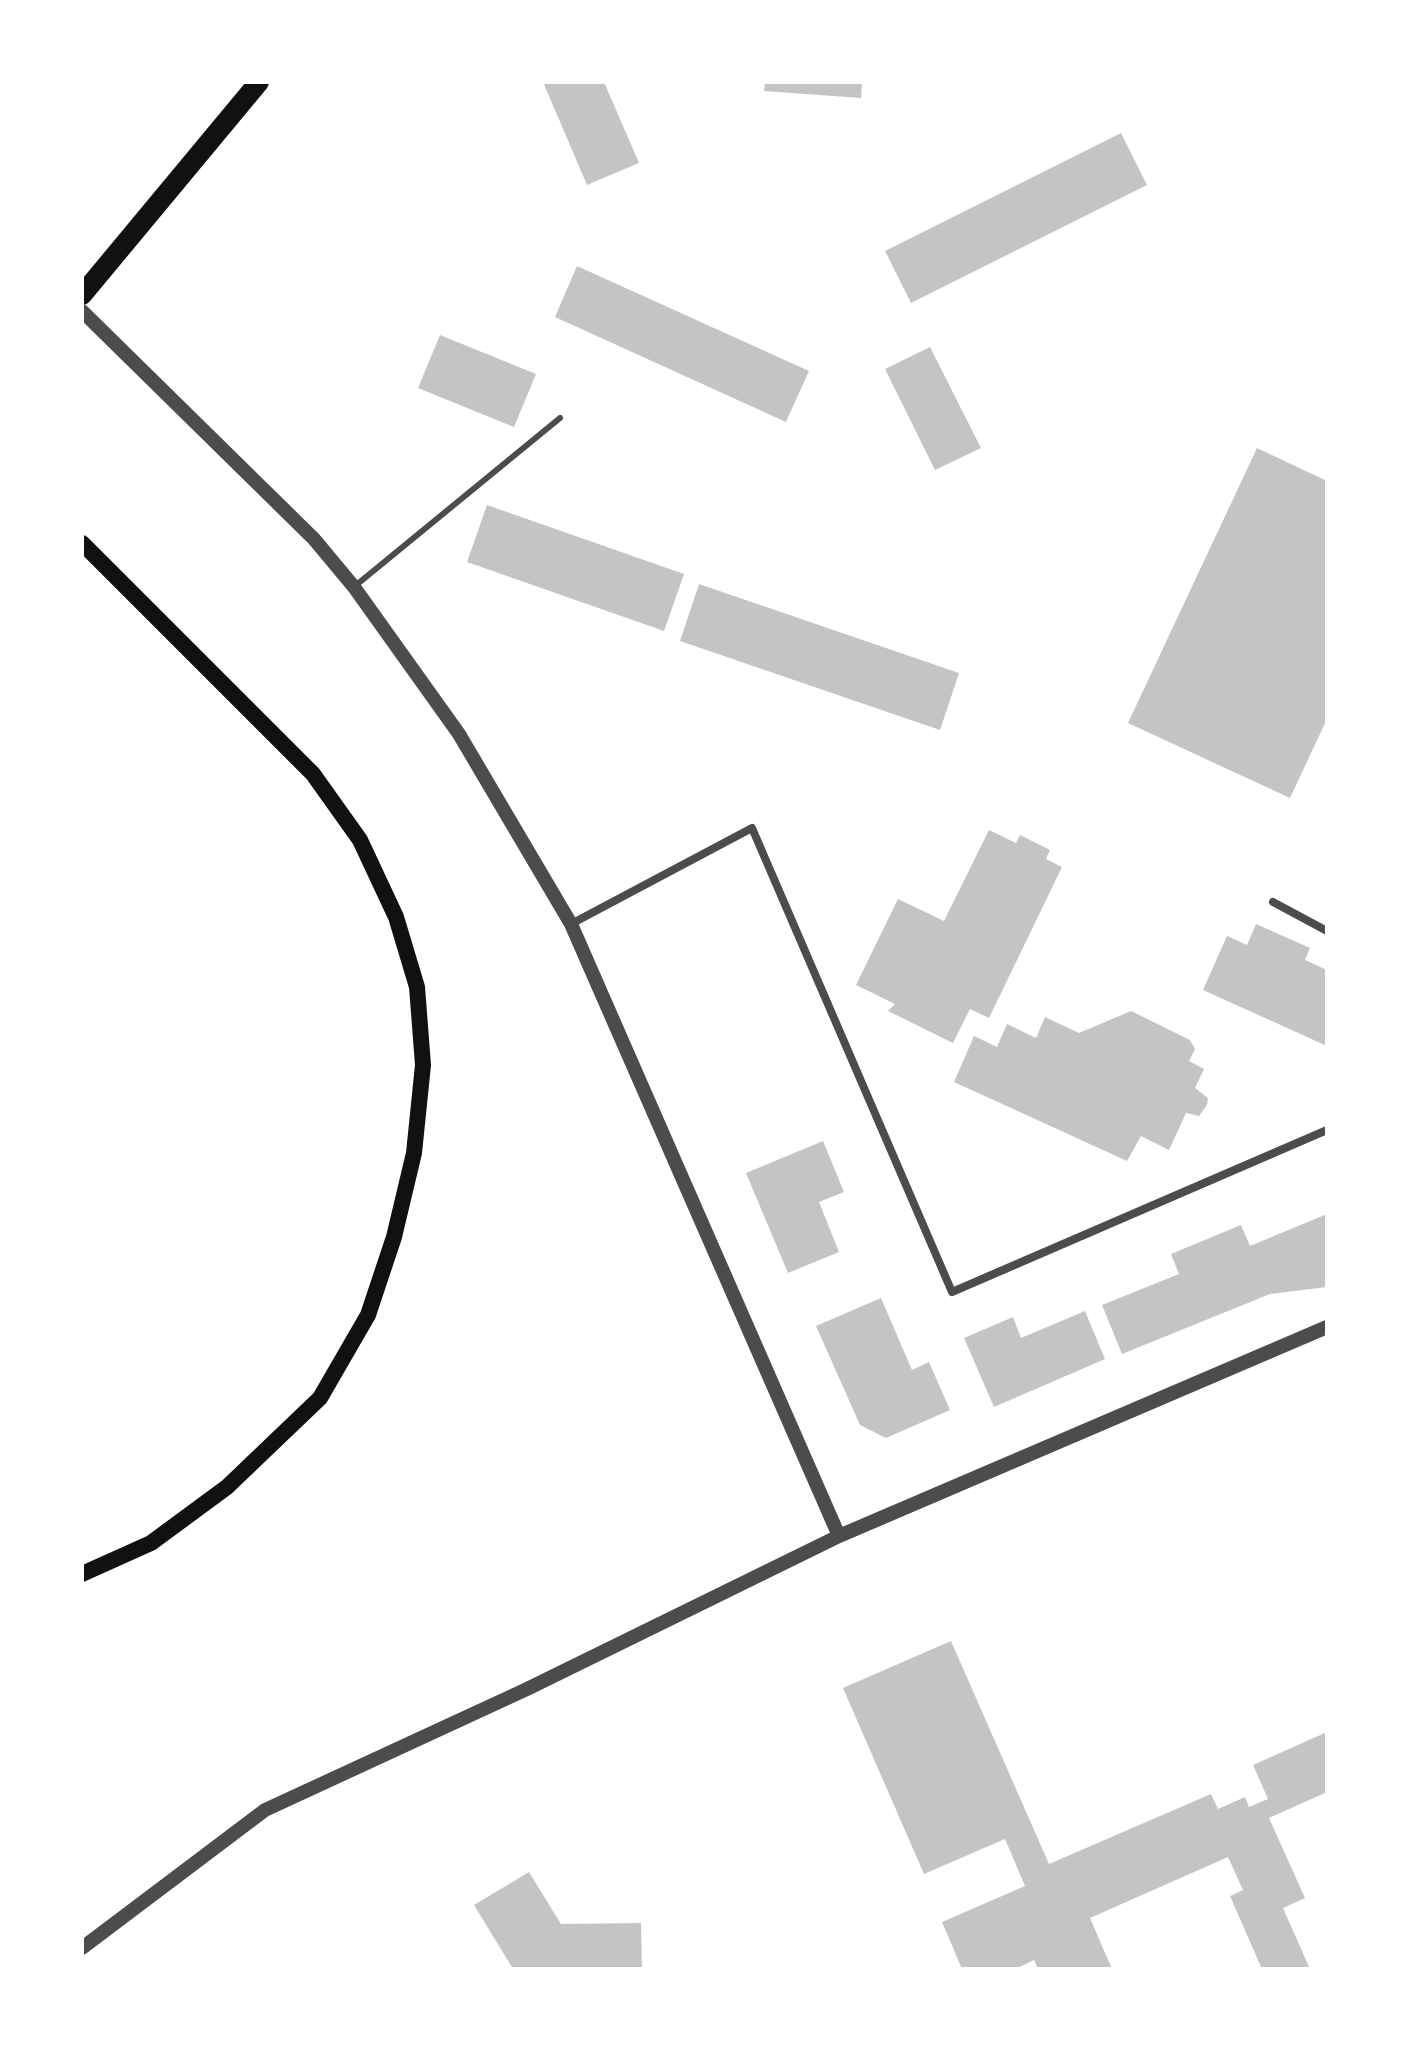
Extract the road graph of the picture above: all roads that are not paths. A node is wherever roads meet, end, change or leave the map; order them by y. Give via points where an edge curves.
1 (259, 82) edge
2 (82, 295) edge
3 (82, 311) edge
4 (560, 418) dead end
5 (82, 543) edge
6 (354, 587) junction
7 (1273, 902) dead end
8 (571, 924) junction
9 (1327, 931) edge
10 (1327, 1130) edge
11 (1327, 1327) edge
12 (839, 1536) junction
13 (82, 1574) edge
14 (82, 1948) edge

1 - 2 main road
3 - 6 street via 314,539
4 - 6 lane
5 - 13 main road via 313,774 360,840 396,917 417,987 423,1065 414,1153 394,1237 368,1315 320,1398 227,1487 151,1543
6 - 8 street via 459,734
7 - 9 street
8 - 10 street via 752,828 952,1292
8 - 12 street
11 - 12 street
12 - 14 street via 265,1810

